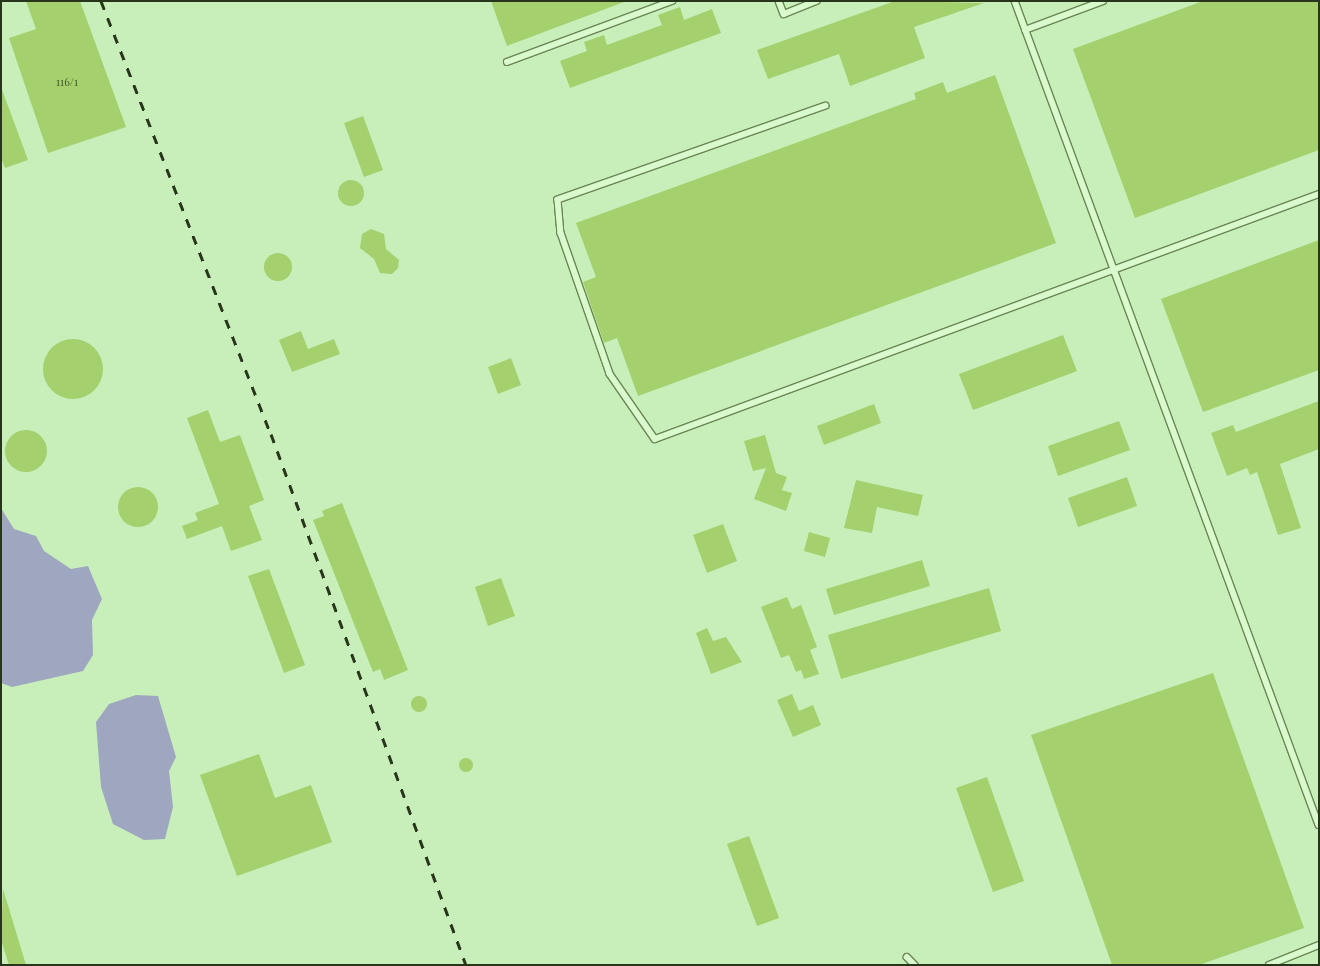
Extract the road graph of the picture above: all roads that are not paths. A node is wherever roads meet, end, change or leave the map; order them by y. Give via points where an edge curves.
1 (672, 1) edge
2 (779, 1) edge
3 (817, 1) edge
4 (1014, 1) edge
5 (1103, 1) edge
6 (1025, 30) junction
7 (507, 62) dead end
8 (826, 106) dead end
9 (1319, 194) edge
10 (1114, 270) junction
11 (1319, 825) edge
12 (1319, 945) edge
13 (906, 957) dead end
14 (914, 965) edge
15 (1269, 965) edge

1 - 7 lane
2 - 3 lane via 784,14
4 - 6 lane
5 - 6 lane
6 - 10 lane
8 - 10 lane via 558,200 561,233 610,374 655,438
9 - 10 lane
10 - 11 lane
12 - 15 lane
13 - 14 lane

